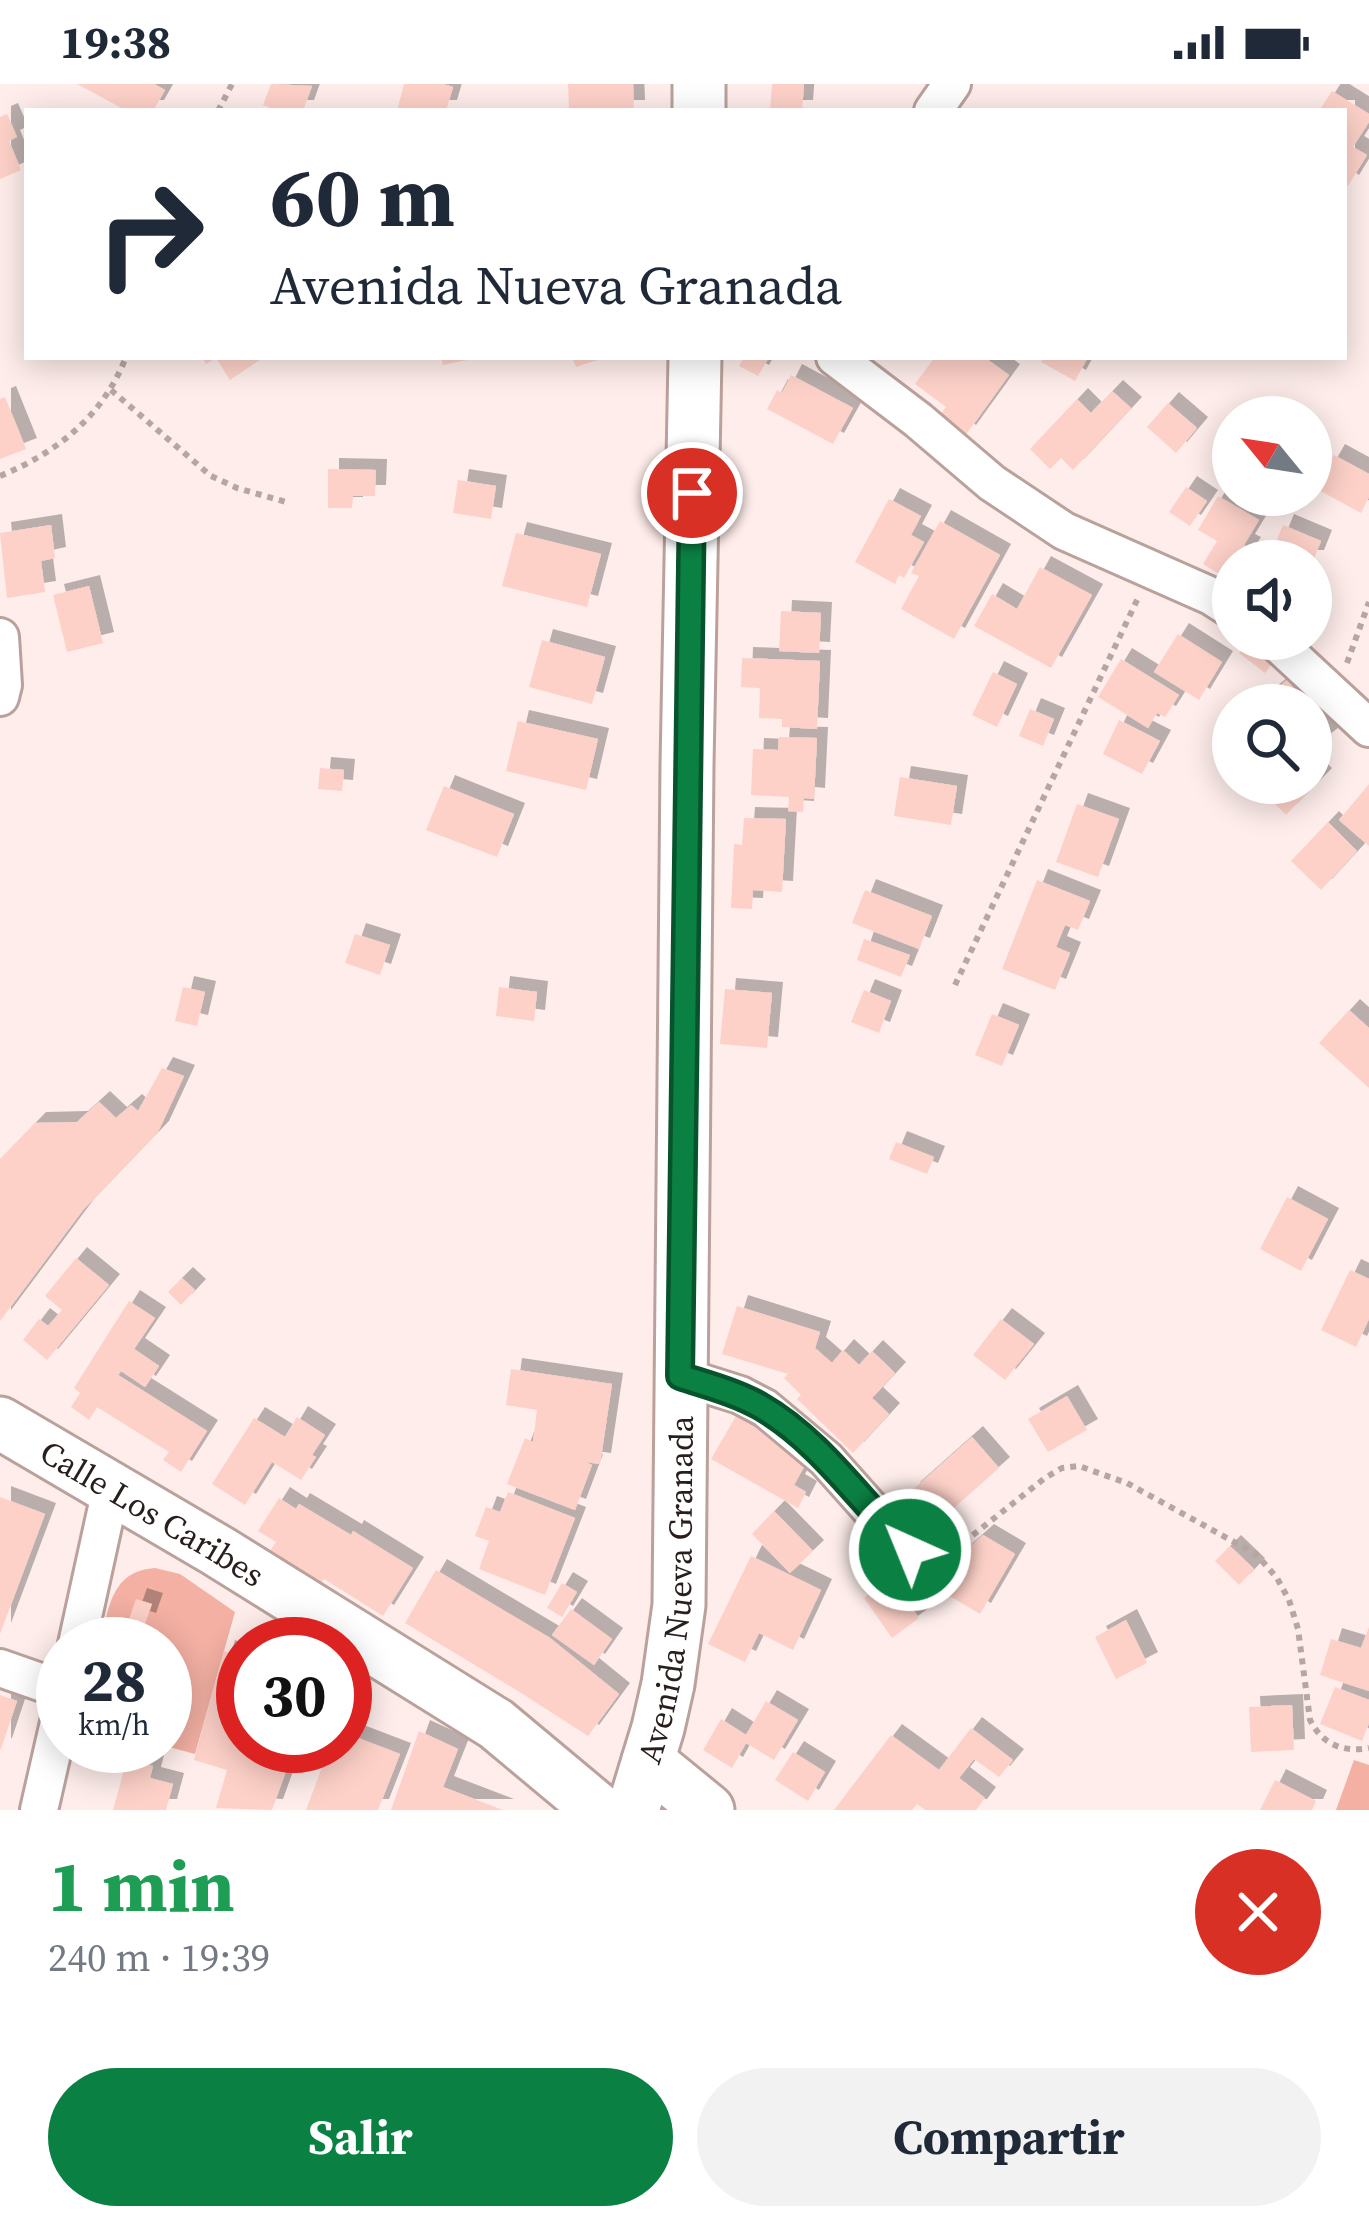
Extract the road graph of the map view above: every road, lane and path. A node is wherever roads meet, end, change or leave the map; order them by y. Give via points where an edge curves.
1 (125, 360) edge
2 (695, 360) edge
3 (839, 360) edge
4 (111, 390) junction
5 (0, 476) edge
6 (286, 502) dead end
7 (1151, 570) junction
8 (1212, 597) edge
9 (1369, 602) edge
10 (0, 637) edge
11 (1297, 660) edge
12 (1335, 694) junction
13 (0, 697) edge
14 (1369, 728) edge
15 (955, 986) dead end
16 (680, 1376) junction
17 (0, 1423) edge
18 (112, 1490) junction
19 (930, 1569) joint
20 (83, 1617) edge
21 (0, 1668) edge
22 (36, 1681) edge
23 (1369, 1748) edge
24 (648, 1761) junction
25 (47, 1773) edge
26 (39, 1810) edge
27 (599, 1810) edge
28 (633, 1810) edge
29 (708, 1810) edge

1 - 4 path
2 - 16 street, Avenida Nueva Granada
3 - 7 street via 1022,505
4 - 5 path via 81,428
4 - 6 path via 211,476
7 - 8 street
7 - 15 path
9 - 12 path
10 - 13 street
11 - 12 street
12 - 14 street
16 - 19 street via 765,1408 826,1459
16 - 24 street, Avenida Nueva Granada via 679,1605
17 - 18 street, Calle Los Caribes
18 - 20 street
18 - 27 street, Calle Los Caribes via 496,1724
19 - 23 path via 1062,1468 1127,1483 1256,1554 1289,1600 1315,1730 1337,1747
21 - 22 street
24 - 28 street, Avenida Nueva Granada
24 - 29 street
25 - 26 street

